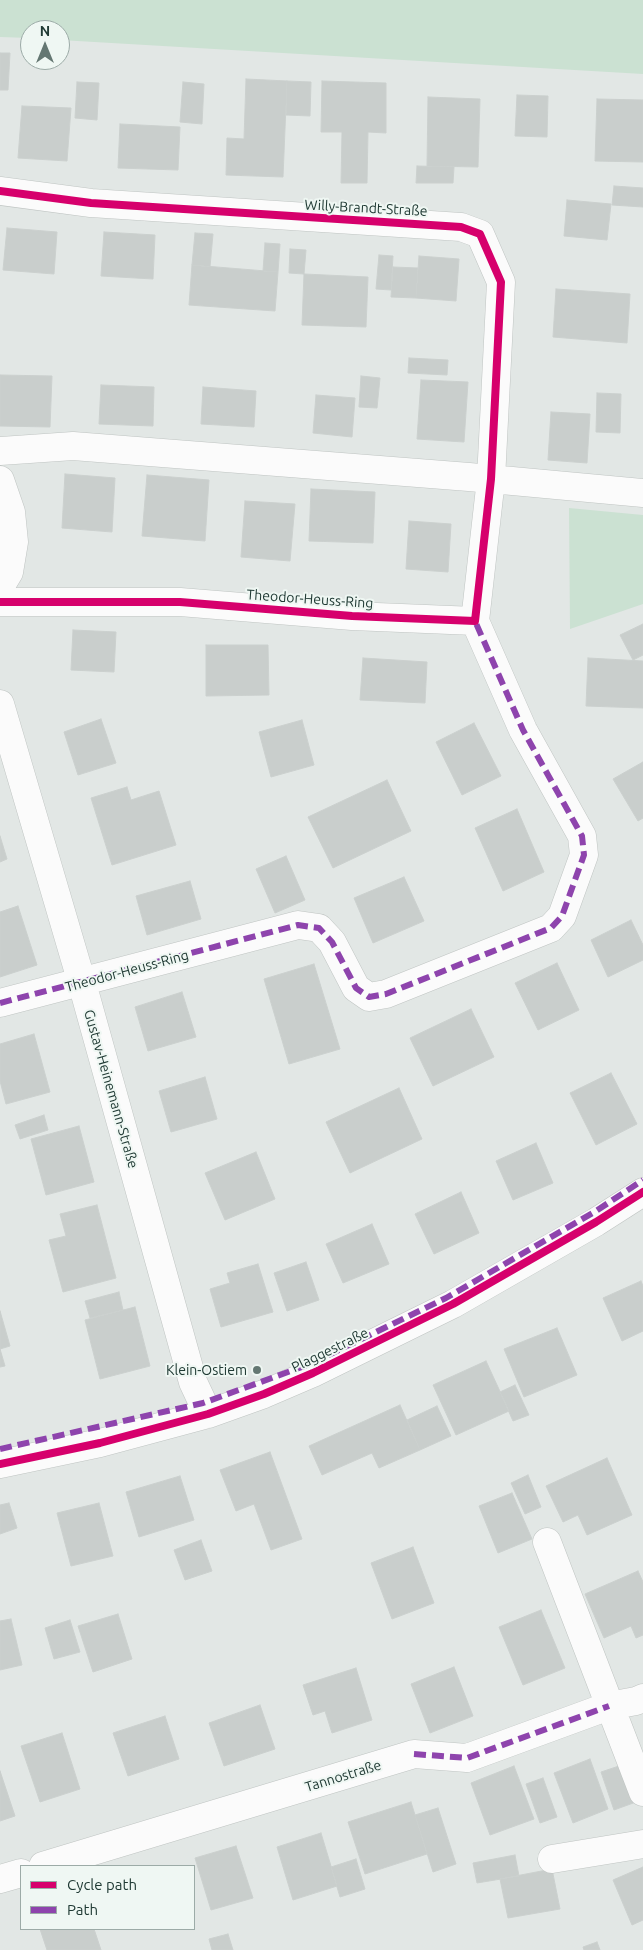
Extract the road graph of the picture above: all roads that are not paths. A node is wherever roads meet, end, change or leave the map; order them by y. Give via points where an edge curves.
1 (0, 191) edge
2 (0, 451) edge
3 (490, 479) junction
4 (0, 480) edge
5 (635, 493) edge
6 (0, 587) edge
7 (0, 602) edge
8 (475, 621) junction
9 (0, 704) edge
10 (82, 983) junction
11 (0, 1003) edge
12 (643, 1192) edge
13 (208, 1414) junction
14 (0, 1464) edge
15 (547, 1542) dead end
16 (643, 1698) edge
17 (609, 1706) junction
18 (643, 1792) edge
19 (643, 1844) edge
20 (552, 1859) dead end
21 (46, 1865) edge
22 (20, 1873) edge
23 (0, 1879) edge

1 - 3 street, Willy-Brandt-Straße via 100,204 461,227 480,234 501,282
2 - 3 street via 73,446
3 - 5 street
3 - 8 street, Theodor-Heuss-Ring
4 - 6 street via 11,512 14,542 9,572
7 - 8 street, Theodor-Heuss-Ring via 180,602 352,616
8 - 10 street, Theodor-Heuss-Ring via 523,730 582,836 584,854 562,916 551,928 386,994 369,997 356,988 332,942 318,928 298,925
9 - 10 street, Gustav-Heinemann-Straße
10 - 11 street, Theodor-Heuss-Ring
10 - 13 street, Gustav-Heinemann-Straße via 193,1382
12 - 13 street, Plaggestraße via 453,1304 313,1373
13 - 14 street, Plaggestraße via 100,1443
15 - 17 street
16 - 17 street, Tannostraße
17 - 18 street
17 - 21 street, Tannostraße via 467,1758 414,1754
19 - 20 street
22 - 23 street

